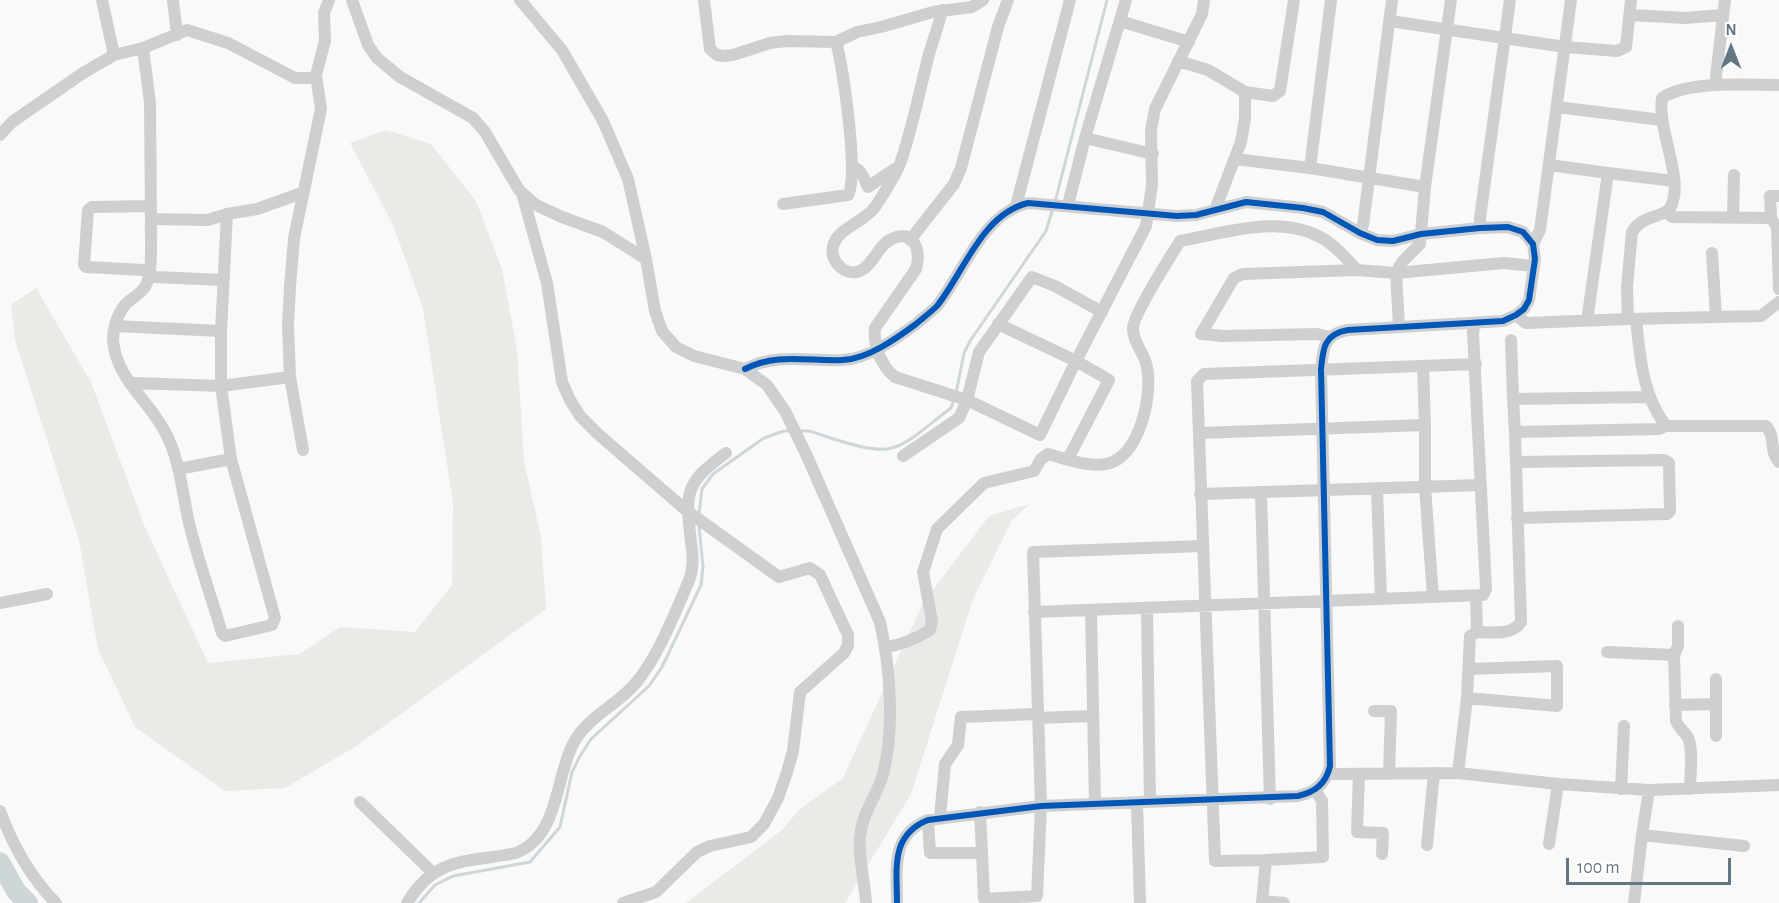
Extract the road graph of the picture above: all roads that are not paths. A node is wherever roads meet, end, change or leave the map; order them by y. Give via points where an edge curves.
1 (102, 0) edge
2 (173, 0) edge
3 (329, 0) edge
4 (352, 0) edge
5 (520, 0) edge
6 (704, 0) edge
7 (983, 0) edge
8 (1008, 0) edge
9 (1070, 0) edge
10 (1126, 0) edge
11 (1204, 0) edge
12 (1294, 0) edge
13 (1331, 0) edge
14 (1392, 0) edge
15 (1451, 0) edge
16 (1510, 0) edge
17 (1571, 0) edge
18 (1631, 0) edge
19 (1725, 0) edge
20 (942, 10) junction
21 (1630, 15) junction
22 (1724, 15) junction
23 (1120, 21) junction
24 (1390, 21) junction
25 (1447, 30) junction
26 (177, 35) junction
27 (1504, 38) junction
28 (836, 42) junction
29 (1189, 42) junction
30 (1565, 46) junction
31 (143, 48) junction
32 (114, 55) junction
33 (1178, 61) junction
34 (316, 75) junction
35 (1715, 85) junction
36 (1779, 85) edge
37 (1245, 92) junction
38 (1557, 107) junction
39 (1662, 120) junction
40 (0, 135) edge
41 (1085, 138) junction
42 (1153, 154) junction
43 (1235, 159) junction
44 (1549, 165) junction
45 (899, 166) junction
46 (852, 167) junction
47 (1310, 168) junction
48 (1608, 173) junction
49 (1734, 175) dead end
50 (1368, 178) junction
51 (1674, 181) junction
52 (1425, 187) junction
53 (302, 193) junction
54 (522, 193) junction
55 (1779, 196) edge
56 (783, 204) dead end
57 (1068, 205) junction
58 (1016, 206) junction
59 (1215, 210) junction
60 (1667, 212) junction
61 (151, 213) junction
62 (1149, 213) junction
63 (227, 214) junction
64 (1733, 218) junction
65 (1776, 224) edge
66 (1480, 228) junction
67 (1360, 233) junction
68 (1421, 234) junction
69 (910, 240) junction
70 (1533, 244) junction
71 (1712, 253) dead end
72 (646, 259) junction
73 (1534, 266) junction
74 (1357, 270) junction
75 (1396, 273) junction
76 (149, 274) junction
77 (223, 280) junction
78 (1779, 289) edge
79 (1779, 302) edge
80 (1102, 312) junction
81 (1516, 315) junction
82 (1716, 317) junction
83 (1632, 319) junction
84 (1587, 321) junction
85 (1475, 323) junction
86 (998, 324) junction
87 (116, 326) junction
88 (1400, 327) junction
89 (221, 331) junction
90 (1330, 337) junction
91 (1510, 340) dead end
92 (877, 350) junction
93 (1076, 361) junction
94 (1476, 364) junction
95 (1422, 367) junction
96 (745, 369) junction
97 (1321, 369) junction
98 (290, 377) junction
99 (130, 384) junction
100 (221, 386) junction
101 (959, 397) junction
102 (1649, 397) junction
103 (1514, 399) junction
104 (1425, 424) junction
105 (1666, 426) junction
106 (1322, 429) junction
107 (1515, 432) junction
108 (1198, 433) junction
109 (303, 450) dead end
110 (726, 453) dead end
111 (903, 456) dead end
112 (231, 459) junction
113 (1068, 459) junction
114 (1516, 462) junction
115 (1779, 462) edge
116 (178, 469) junction
117 (1481, 485) junction
118 (1425, 487) junction
119 (1377, 489) junction
120 (1323, 491) junction
121 (1261, 493) junction
122 (1200, 494) junction
123 (690, 512) junction
124 (1517, 518) junction
125 (1202, 546) junction
126 (47, 594) dead end
127 (1476, 596) junction
128 (1433, 597) junction
129 (1381, 599) junction
130 (1326, 602) junction
131 (0, 603) edge
132 (1265, 603) junction
133 (1204, 606) junction
134 (1147, 609) junction
135 (1091, 611) junction
136 (1034, 612) junction
137 (1678, 626) dead end
138 (1477, 632) junction
139 (886, 647) junction
140 (1607, 652) dead end
141 (1674, 655) junction
142 (1469, 669) junction
143 (1716, 679) dead end
144 (1467, 698) junction
145 (1716, 704) junction
146 (1675, 705) junction
147 (1374, 711) dead end
148 (1038, 716) junction
149 (1093, 717) junction
150 (1624, 726) dead end
151 (1716, 736) dead end
152 (1434, 773) junction
153 (1458, 773) junction
154 (1328, 774) junction
155 (1359, 774) junction
156 (1389, 774) junction
157 (1558, 784) junction
158 (1779, 785) edge
159 (1621, 789) junction
160 (1690, 789) junction
161 (1316, 790) junction
162 (1649, 790) junction
163 (1270, 799) junction
164 (1212, 800) junction
165 (360, 802) dead end
166 (1137, 802) junction
167 (1150, 802) junction
168 (1095, 804) junction
169 (1041, 806) junction
170 (0, 812) edge
171 (980, 812) junction
172 (934, 819) junction
173 (1642, 836) junction
174 (1549, 844) dead end
175 (1427, 845) dead end
176 (1743, 846) dead end
177 (982, 853) junction
178 (1382, 854) dead end
179 (1266, 860) junction
180 (432, 872) junction
181 (1262, 902) edge
182 (56, 903) edge
183 (407, 903) edge
184 (623, 903) edge
185 (866, 903) edge
186 (897, 903) edge
187 (1140, 903) edge
188 (1284, 903) edge
189 (1634, 903) edge

1 - 32 street
2 - 26 street
3 - 34 street via 324,13 325,41
4 - 54 street via 368,45 377,58 400,77 473,118
5 - 72 street via 562,50 603,121 628,179
6 - 28 street via 710,49 717,55 733,55 787,41
7 - 20 street via 972,7
8 - 69 street via 961,168 954,184
9 - 58 street
10 - 23 street
11 - 29 street via 1202,15
12 - 37 street via 1280,91 1273,96
13 - 47 street
14 - 24 street
15 - 25 street
16 - 27 street
17 - 30 street
18 - 21 street
19 - 22 street
20 - 28 street via 857,32
20 - 45 street
21 - 22 street
21 - 30 street via 1626,47 1617,51
22 - 35 street
23 - 29 street
23 - 41 street
24 - 25 street
24 - 50 street
25 - 27 street
25 - 52 street
26 - 31 street
26 - 34 street via 187,30 228,43 295,78
27 - 30 street
27 - 66 street
28 - 46 street
29 - 33 street
30 - 38 street
31 - 32 street
31 - 61 street via 150,103
32 - 40 street via 12,122
33 - 37 street via 1208,70
33 - 42 street via 1155,110 1151,130
34 - 53 street via 321,109
35 - 36 street
35 - 39 street via 1675,91 1662,98
37 - 43 street via 1245,119
38 - 39 street
38 - 44 street
39 - 51 street
41 - 42 street
41 - 57 street
42 - 62 street
43 - 47 street
43 - 59 street
44 - 48 street
44 - 70 street via 1540,230
45 - 46 street via 868,187 858,168
45 - 69 street via 867,217 838,237 832,252 839,267 858,272 892,238
46 - 56 street via 848,195
47 - 50 street
48 - 51 street
48 - 84 street
49 - 64 street
50 - 52 street
50 - 67 street
51 - 60 street via 1672,205
52 - 68 street
53 - 63 street
53 - 98 street via 290,287
54 - 72 street via 536,205 603,232
54 - 123 street via 547,283 562,381 570,400 598,434
55 - 65 street via 1770,196
57 - 58 street
57 - 62 street
58 - 92 street via 977,244 936,307
59 - 62 street via 1186,216
59 - 67 street via 1246,202 1303,208 1323,212
60 - 64 street via 1672,217
60 - 83 street via 1637,224 1632,232 1627,287
61 - 63 street via 208,220
61 - 76 street
61 - 76 street via 92,207 88,210 83,262 86,267 143,270
62 - 80 street
63 - 77 street
64 - 65 street
65 - 78 street
66 - 68 street
66 - 70 street via 1508,227 1523,232
67 - 68 street via 1394,241
68 - 75 street via 1420,244
69 - 92 street via 918,248 916,269 875,328
70 - 73 street
71 - 82 street
72 - 96 street via 655,311 662,331 676,347 694,356
73 - 75 street via 1504,263
73 - 81 street via 1529,300
74 - 75 street
74 - 90 street via 1243,273 1234,278 1201,334
74 - 113 street via 1324,239 1287,227 1256,227 1180,241 1132,328 1149,381 1148,401 1136,439 1108,464
75 - 88 street
76 - 77 street
76 - 87 street via 145,287 121,310
77 - 89 street
79 - 82 street via 1761,316
80 - 86 street via 1032,277
80 - 93 street
81 - 84 street via 1526,323
81 - 85 street via 1503,321
82 - 83 street
83 - 84 street
83 - 102 street
85 - 88 street
85 - 94 street
86 - 93 street
86 - 101 street via 979,352
87 - 89 street
87 - 99 street via 113,337 117,362
88 - 90 street via 1348,330
89 - 100 street
90 - 97 street
91 - 103 street
92 - 96 street via 845,360 781,358
92 - 101 street via 895,377
93 - 101 street via 1040,435
93 - 113 street via 1109,380
94 - 95 street
94 - 117 street
95 - 97 street
95 - 104 street
96 - 139 street via 767,385 785,411 868,593
97 - 106 street
97 - 108 street via 1204,374 1197,381
98 - 100 street
98 - 109 street
99 - 100 street
99 - 116 street via 164,428
100 - 112 street
101 - 111 street via 959,418
102 - 103 street
102 - 105 street
103 - 107 street
104 - 106 street
104 - 118 street
105 - 107 street
105 - 115 street via 1766,426 1771,431 1773,453
106 - 108 street
106 - 120 street
107 - 114 street
108 - 122 street
110 - 123 street via 694,482 689,494
112 - 116 street
112 - 116 street via 275,618 272,625 225,636 189,524
113 - 139 street via 1048,454 1034,471 984,483 937,529 923,572 932,621 930,630
114 - 124 street
114 - 124 street via 1664,460 1669,463 1670,511
117 - 118 street
117 - 127 street via 1486,589 1483,595
118 - 119 street
118 - 128 street
119 - 120 street
119 - 129 street
120 - 121 street
120 - 130 street
121 - 122 street
121 - 132 street
122 - 125 street
123 - 180 street via 689,580 641,675 627,692 590,721 574,741 546,827 524,850 463,861
123 - 184 street via 779,577 810,568 820,575 848,635 848,645 800,692 788,772 764,824 751,837 697,852 656,892
124 - 138 street via 1521,622 1510,631
125 - 133 street
125 - 136 street via 1033,552
126 - 131 street
127 - 128 street
127 - 138 street
128 - 129 street
129 - 130 street
130 - 132 street
130 - 154 street
132 - 133 street
132 - 163 street
133 - 134 street
133 - 164 street
134 - 135 street
134 - 167 street
135 - 136 street
135 - 149 street
136 - 148 street
137 - 141 street
138 - 142 street via 1470,636
139 - 185 street via 887,758 883,777 862,821 859,841
140 - 141 street
141 - 146 street
142 - 144 street
142 - 144 street via 1557,666 1557,706
143 - 145 street
144 - 153 street
145 - 146 street
145 - 151 street
146 - 160 street via 1676,721 1691,746
147 - 156 street via 1391,711
148 - 149 street
148 - 169 street
148 - 172 street via 961,717 957,745 945,764
149 - 168 street
150 - 159 street
152 - 153 street
152 - 156 street
152 - 175 street
153 - 157 street
154 - 155 street
154 - 161 street
155 - 156 street
155 - 178 street via 1358,832 1383,833
157 - 159 street
157 - 174 street
158 - 160 street
159 - 162 street
160 - 162 street
161 - 163 street
161 - 179 street via 1322,801 1323,857
162 - 173 street
163 - 164 street
164 - 167 street
164 - 179 street via 1215,861
165 - 180 street
166 - 167 street
166 - 168 street
166 - 187 street
168 - 169 street
169 - 171 street
169 - 177 street via 1037,896 984,899
170 - 182 street via 17,851
171 - 172 street
171 - 177 street
172 - 177 street via 930,853
172 - 186 street via 916,825 900,846
173 - 176 street
173 - 189 street
179 - 181 street
180 - 183 street
181 - 188 street

